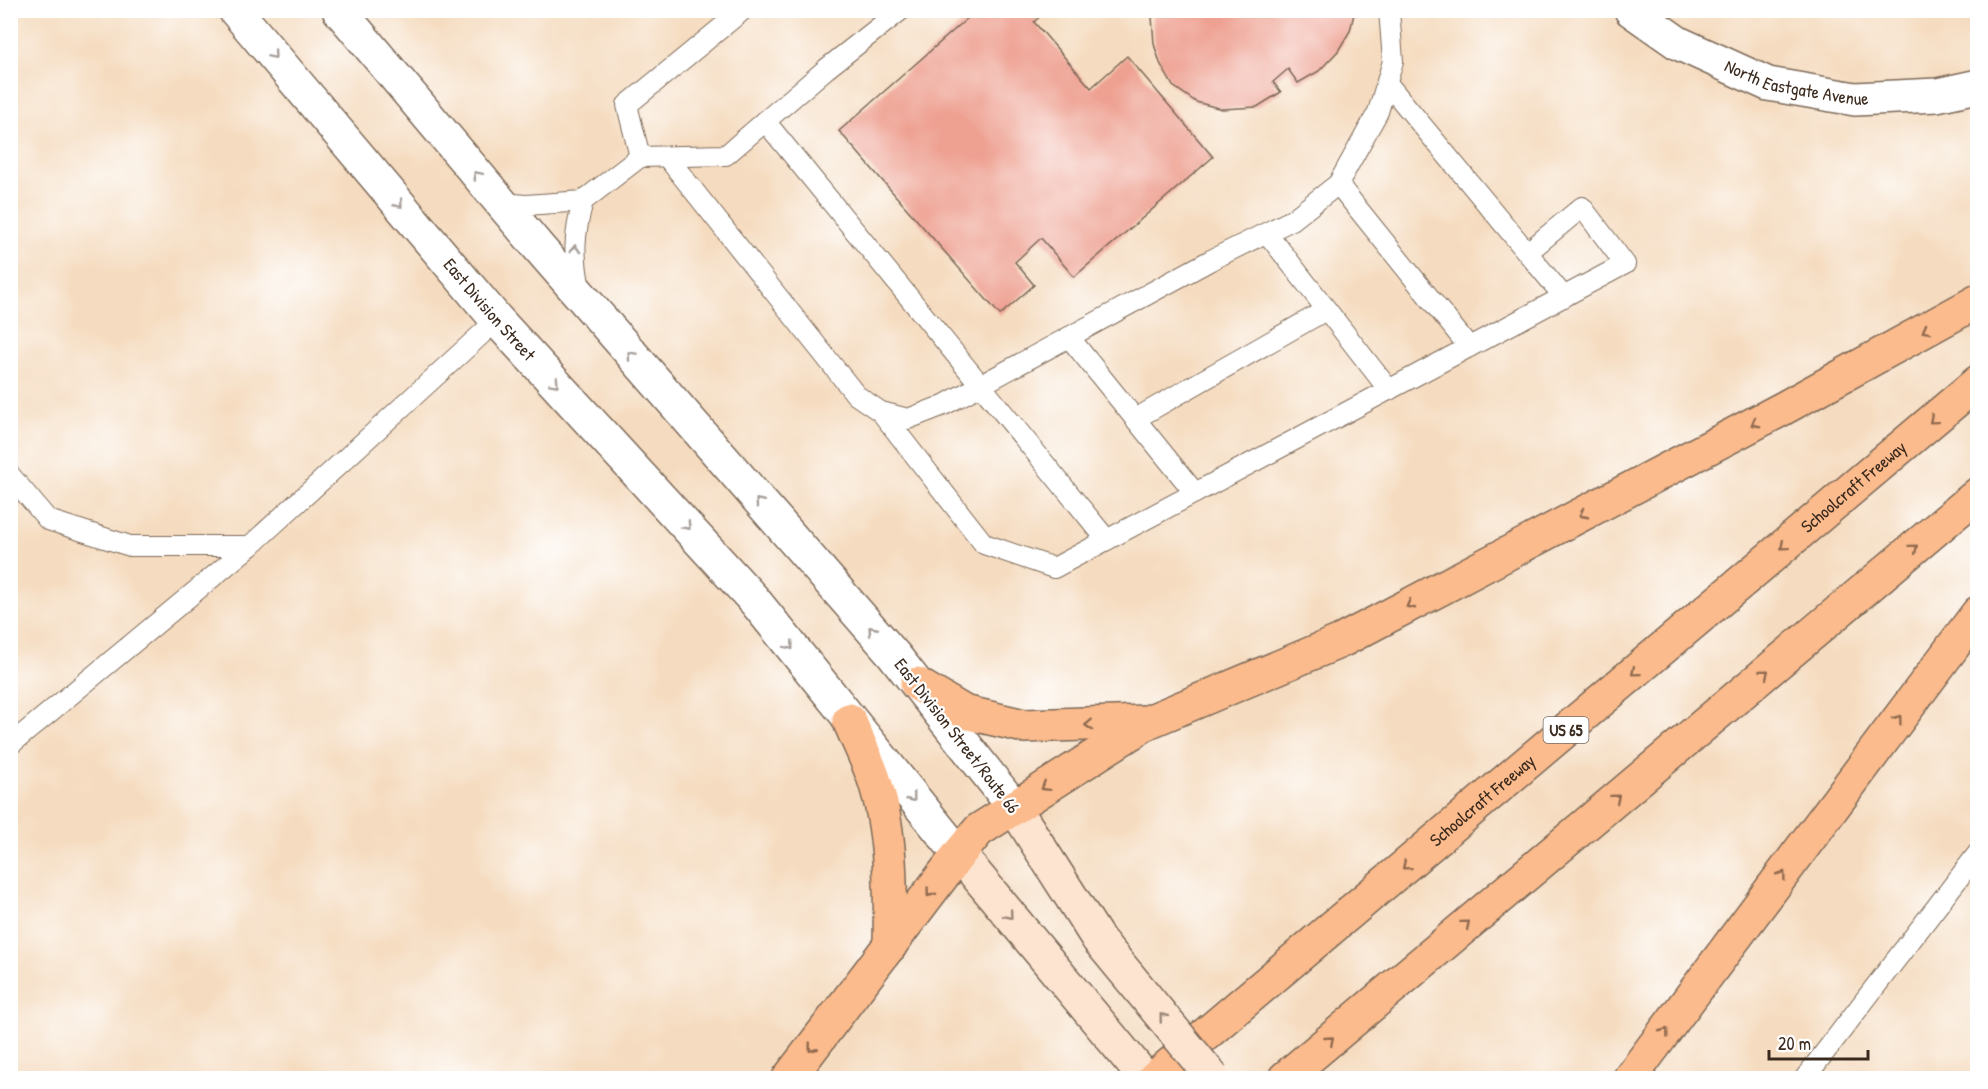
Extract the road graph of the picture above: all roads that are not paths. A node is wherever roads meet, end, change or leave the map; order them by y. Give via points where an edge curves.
1 (235, 10) edge
2 (339, 10) edge
3 (743, 10) edge
4 (901, 10) edge
5 (1389, 10) edge
6 (1631, 10) edge
7 (1387, 83) junction
8 (1977, 86) edge
9 (765, 121) junction
10 (640, 157) junction
11 (667, 157) junction
12 (1338, 184) junction
13 (583, 201) junction
14 (501, 203) junction
15 (1267, 232) junction
16 (1528, 252) junction
17 (582, 297) junction
18 (1564, 297) junction
19 (1977, 301) edge
20 (1326, 310) junction
21 (497, 320) junction
22 (1069, 337) junction
23 (1469, 347) junction
24 (1977, 382) edge
25 (980, 386) junction
26 (1389, 390) junction
27 (881, 412) junction
28 (1136, 419) junction
29 (10, 475) edge
30 (1195, 493) junction
31 (1977, 494) edge
32 (1107, 540) junction
33 (250, 546) junction
34 (1977, 613) edge
35 (917, 684) junction
36 (849, 720) junction
37 (1148, 722) junction
38 (10, 745) edge
39 (1014, 807) junction
40 (1977, 853) edge
41 (958, 854) junction
42 (890, 946) junction
43 (789, 1078) edge
44 (1145, 1078) edge
45 (1154, 1078) edge
46 (1213, 1078) edge
47 (1285, 1078) edge
48 (1630, 1078) edge
49 (1805, 1078) edge

1 -> 21 street, East Division Street
14 -> 2 street
3 - 10 lane via 627,105
4 - 9 lane
5 - 7 lane via 1393,61
6 - 8 street, North Eastgate Avenue via 1677,43 1768,84 1855,99 1937,95
7 - 12 lane via 1378,112
7 - 16 lane
9 - 11 lane via 726,155
9 - 25 lane
10 - 11 lane
10 - 13 lane
11 - 27 lane via 856,395
12 - 15 lane via 1292,220
12 - 23 lane
13 - 14 lane
17 -> 13 lane via 573,255
14 - 17 street
15 - 20 lane
15 - 22 lane
16 - 18 lane
16 - 18 lane via 1582,207 1625,264
35 -> 17 street, East Division Street/Route 66
18 - 23 lane
19 -> 37 highway via 1782,409 1341,641
20 - 26 lane
20 - 28 lane
21 - 33 lane
21 -> 36 street, East Division Street via 754,600
22 - 25 lane
22 - 28 lane
23 - 26 lane
24 -> 45 highway, Schoolcraft Freeway / US 65
25 - 27 lane via 908,419
25 - 32 lane
26 - 30 lane
27 - 32 lane via 984,544 1054,568
28 - 30 lane
29 - 33 lane via 48,520 130,546
30 - 32 lane
47 -> 31 highway
33 - 38 lane
48 -> 34 highway
37 -> 35 highway via 1024,726 964,712
35 - 39 street, East Division Street/Route 66
36 -> 41 street
36 - 42 highway via 873,777 885,828 892,881
37 -> 39 highway
39 - 41 highway via 979,830
46 -> 39 main road, East Division Street/Route 66, bridge via 1098,939
40 - 49 lane
41 -> 42 highway
41 -> 44 main road
42 -> 43 highway

